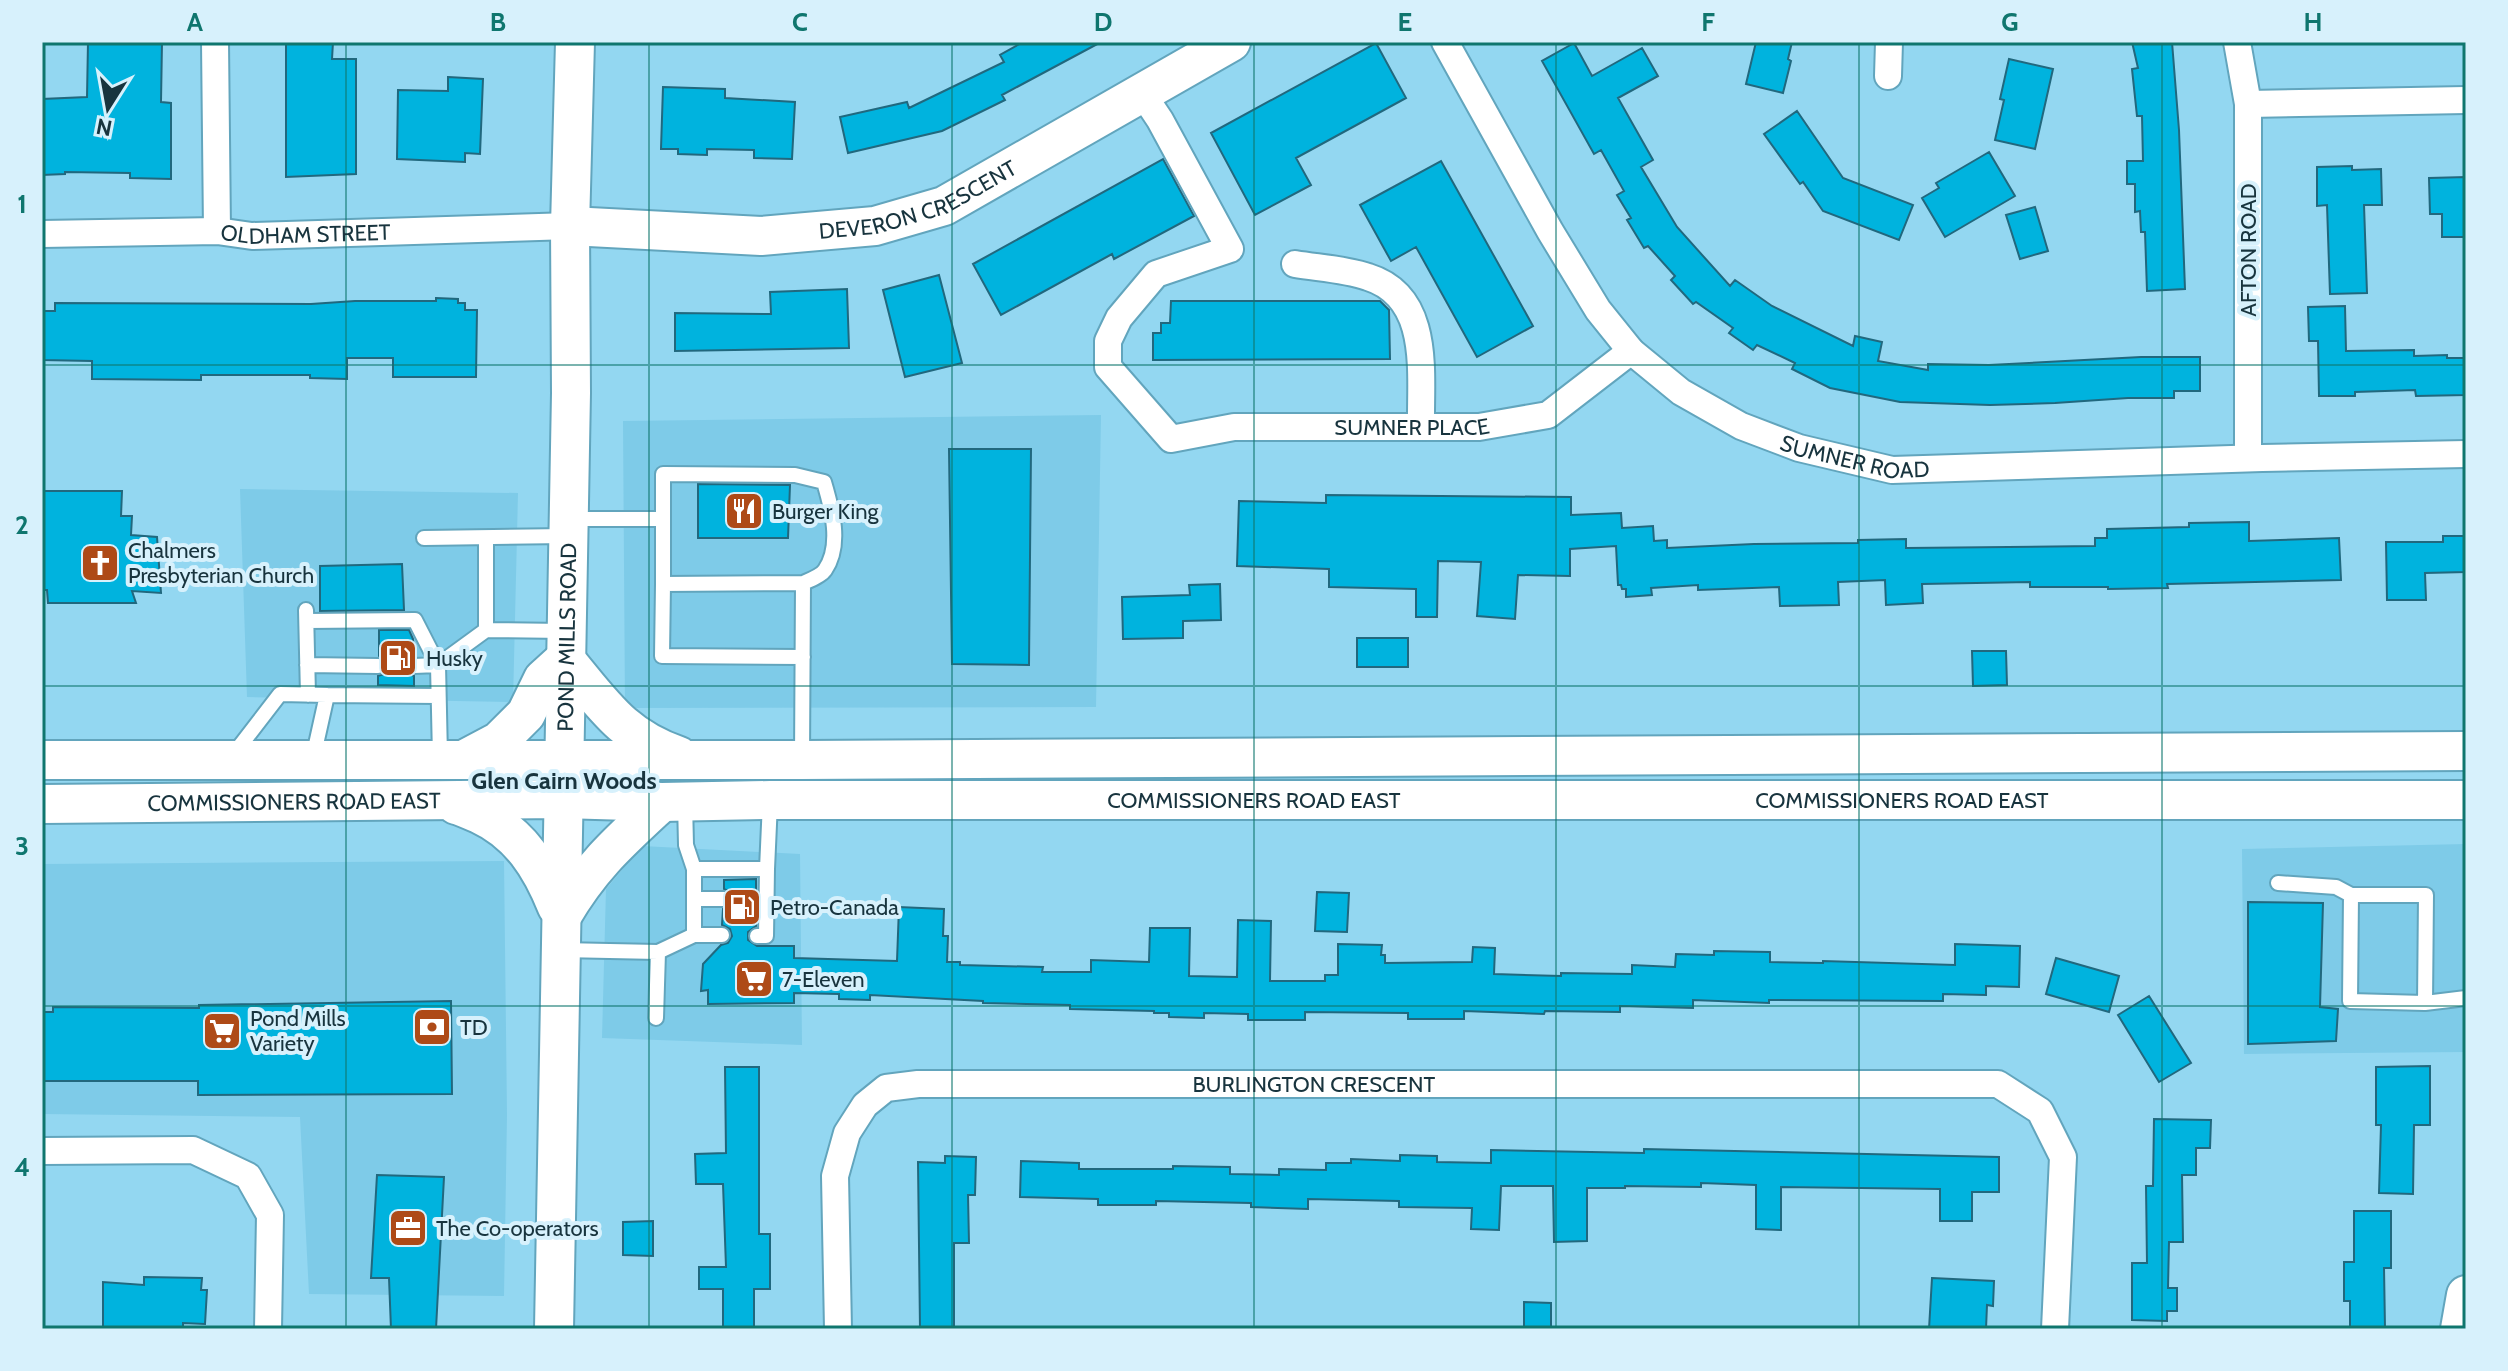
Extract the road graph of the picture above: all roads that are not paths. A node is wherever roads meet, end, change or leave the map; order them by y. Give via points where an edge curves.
1 (215, 42) edge
2 (575, 42) edge
3 (1231, 42) edge
4 (1445, 42) edge
5 (1889, 42) edge
6 (2237, 42) edge
7 (1888, 76) dead end
8 (1142, 93) junction
9 (2466, 100) edge
10 (2248, 104) junction
11 (570, 226) junction
12 (217, 231) junction
13 (42, 234) edge
14 (1295, 264) dead end
15 (1631, 351) junction
16 (1421, 427) junction
17 (2466, 454) edge
18 (2248, 458) junction
19 (663, 519) junction
20 (568, 527) junction
21 (424, 538) dead end
22 (486, 538) junction
23 (803, 583) junction
24 (663, 584) junction
25 (486, 630) junction
26 (565, 645) junction
27 (803, 657) junction
28 (307, 665) junction
29 (438, 665) junction
30 (378, 666) dead end
31 (414, 666) dead end
32 (308, 695) junction
33 (327, 695) junction
34 (438, 696) junction
35 (2466, 751) edge
36 (229, 759) junction
37 (313, 759) junction
38 (453, 759) junction
39 (563, 759) junction
40 (42, 760) edge
41 (690, 760) junction
42 (802, 760) junction
43 (563, 799) junction
44 (425, 800) junction
45 (770, 800) junction
46 (2466, 800) edge
47 (673, 802) junction
48 (42, 804) edge
49 (694, 869) junction
50 (767, 869) junction
51 (2278, 883) dead end
52 (2351, 895) junction
53 (695, 899) junction
54 (724, 899) dead end
55 (561, 934) junction
56 (694, 935) junction
57 (722, 935) dead end
58 (757, 936) dead end
59 (658, 952) junction
60 (2466, 998) edge
61 (2425, 1003) junction
62 (656, 1018) dead end
63 (42, 1151) edge
64 (2466, 1295) edge
65 (268, 1329) edge
66 (554, 1329) edge
67 (838, 1329) edge
68 (2055, 1329) edge
69 (2460, 1329) edge

1 - 12 street
2 - 11 main road, POND MILLS ROAD
3 - 8 main road, DEVERON CRESCENT
4 - 15 street, SUMNER ROAD via 1598,310
5 - 7 street
6 - 10 street, AFTON ROAD
8 - 11 main road, DEVERON CRESCENT via 944,206 875,226 761,236
8 - 16 street, SUMNER PLACE via 1230,249 1156,274 1119,318 1108,341 1108,367 1171,439 1234,427
9 - 10 street
10 - 18 street, AFTON ROAD
11 - 12 street, OLDHAM STREET via 252,236
11 - 20 main road, POND MILLS ROAD
12 - 13 street, OLDHAM STREET
14 - 16 street via 1370,277 1405,303 1420,339
15 - 16 street, SUMNER PLACE via 1548,415 1479,427
15 - 18 street, SUMNER ROAD via 1681,392 1741,426 1799,448 1892,470
17 - 18 street, SUMNER ROAD
19 - 20 lane
19 - 23 lane via 663,474 795,475 824,482 833,516 833,551 824,573
19 - 24 lane
20 - 22 lane
20 - 26 main road, POND MILLS ROAD
21 - 22 lane
22 - 25 lane
23 - 24 lane
23 - 27 lane
24 - 27 lane via 662,656
25 - 26 lane
25 - 29 lane
26 - 38 main road via 526,714 499,741
26 - 39 main road, POND MILLS ROAD
26 - 41 main road via 621,725 653,747
27 - 42 lane
28 - 29 lane via 306,616 415,620
28 - 30 lane
28 - 32 lane
29 - 31 lane
29 - 34 lane
32 - 33 lane
32 - 36 lane via 280,694
33 - 34 lane
33 - 37 lane
34 - 38 lane
35 - 42 main road, COMMISSIONERS ROAD EAST
36 - 37 main road, COMMISSIONERS ROAD EAST
36 - 40 main road, COMMISSIONERS ROAD EAST
37 - 38 main road, COMMISSIONERS ROAD EAST
38 - 39 main road, COMMISSIONERS ROAD EAST
39 - 41 main road, COMMISSIONERS ROAD EAST
39 - 43 main road, POND MILLS ROAD
41 - 42 main road, COMMISSIONERS ROAD EAST
43 - 44 main road, COMMISSIONERS ROAD EAST
43 - 47 main road, COMMISSIONERS ROAD EAST
43 - 55 main road, POND MILLS ROAD
44 - 48 main road, COMMISSIONERS ROAD EAST
44 - 55 main road via 462,807 497,823 525,847 546,879
45 - 46 main road, COMMISSIONERS ROAD EAST
45 - 47 main road, COMMISSIONERS ROAD EAST
45 - 50 lane
47 - 49 lane
47 - 55 main road via 605,854 579,886
49 - 50 lane
49 - 53 lane
50 - 58 lane via 761,899 766,936
51 - 52 lane via 2336,887
52 - 61 lane via 2350,1001
52 - 61 lane via 2426,895
53 - 54 lane
53 - 56 lane
55 - 59 lane
55 - 66 main road, POND MILLS ROAD
56 - 57 lane
56 - 59 lane
59 - 62 lane
60 - 61 lane
63 - 65 street via 193,1150 248,1176 270,1215
64 - 69 main road
67 - 68 street, BURLINGTON CRESCENT via 835,1176 847,1133 865,1105 886,1088 918,1084 1998,1084 2040,1111 2063,1157

